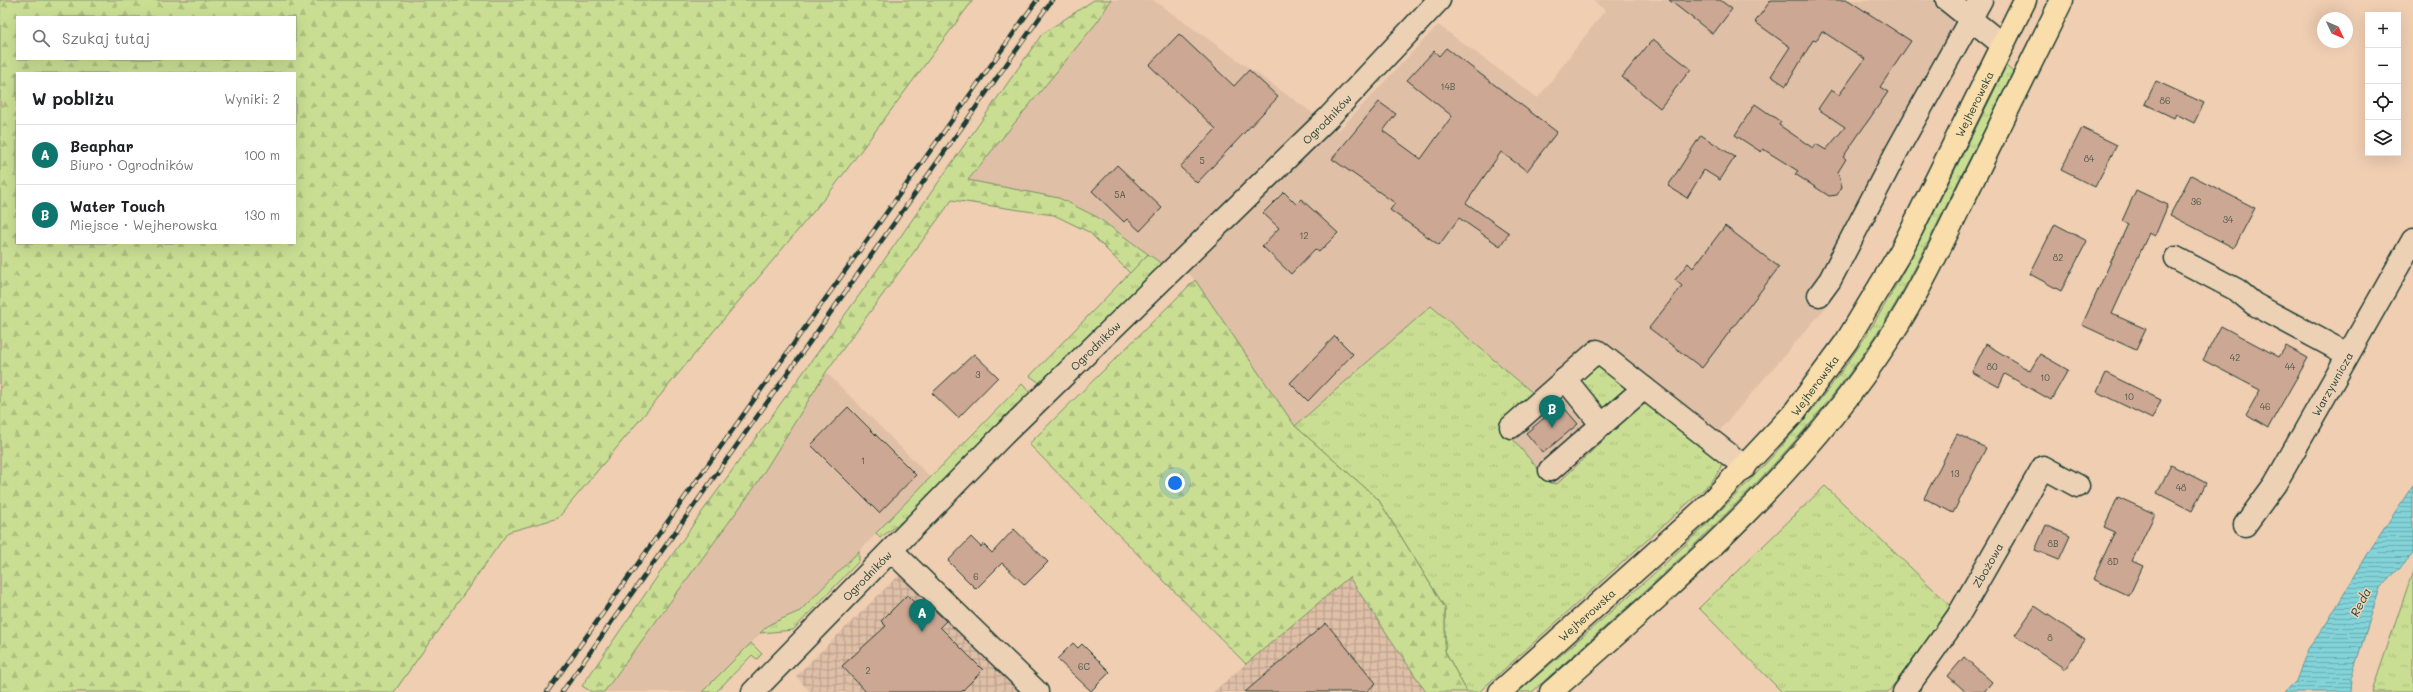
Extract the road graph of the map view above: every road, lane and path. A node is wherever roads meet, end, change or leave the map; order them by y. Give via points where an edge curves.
1 (1439, 0) edge
2 (1947, 0) edge
3 (2025, 0) edge
4 (2062, 0) edge
5 (1976, 9) edge
6 (2003, 45) junction
7 (2413, 240) edge
8 (2176, 258) dead end
9 (1818, 295) dead end
10 (2347, 354) junction
11 (1565, 379) junction
12 (1644, 388) junction
13 (1602, 425) junction
14 (1511, 427) dead end
15 (1745, 467) junction
16 (1550, 470) dead end
17 (2078, 486) dead end
18 (2245, 525) dead end
19 (892, 551) junction
20 (753, 692) edge
21 (1036, 692) edge
22 (1500, 692) edge
23 (1551, 692) edge
24 (1904, 692) edge

1 - 19 street, Ogrodników via 1328,118 1003,435
2 - 5 street
3 - 6 main road, Wejherowska
4 - 23 main road via 1934,261 1889,339 1835,412 1762,497 1713,546
5 - 6 street
5 - 9 street via 1897,151 1830,280
6 - 15 main road, Wejherowska via 1900,250 1846,342 1793,414
7 - 10 street, Warzywnicza
8 - 10 street
10 - 18 street, Warzywnicza via 2275,484
11 - 12 street via 1597,351
11 - 13 street
11 - 14 street
12 - 13 street
12 - 15 street
13 - 16 street
15 - 22 main road, Wejherowska via 1663,547
17 - 24 street, Zbożowa via 2043,467 1958,616
19 - 20 street, Ogrodników
19 - 21 street

